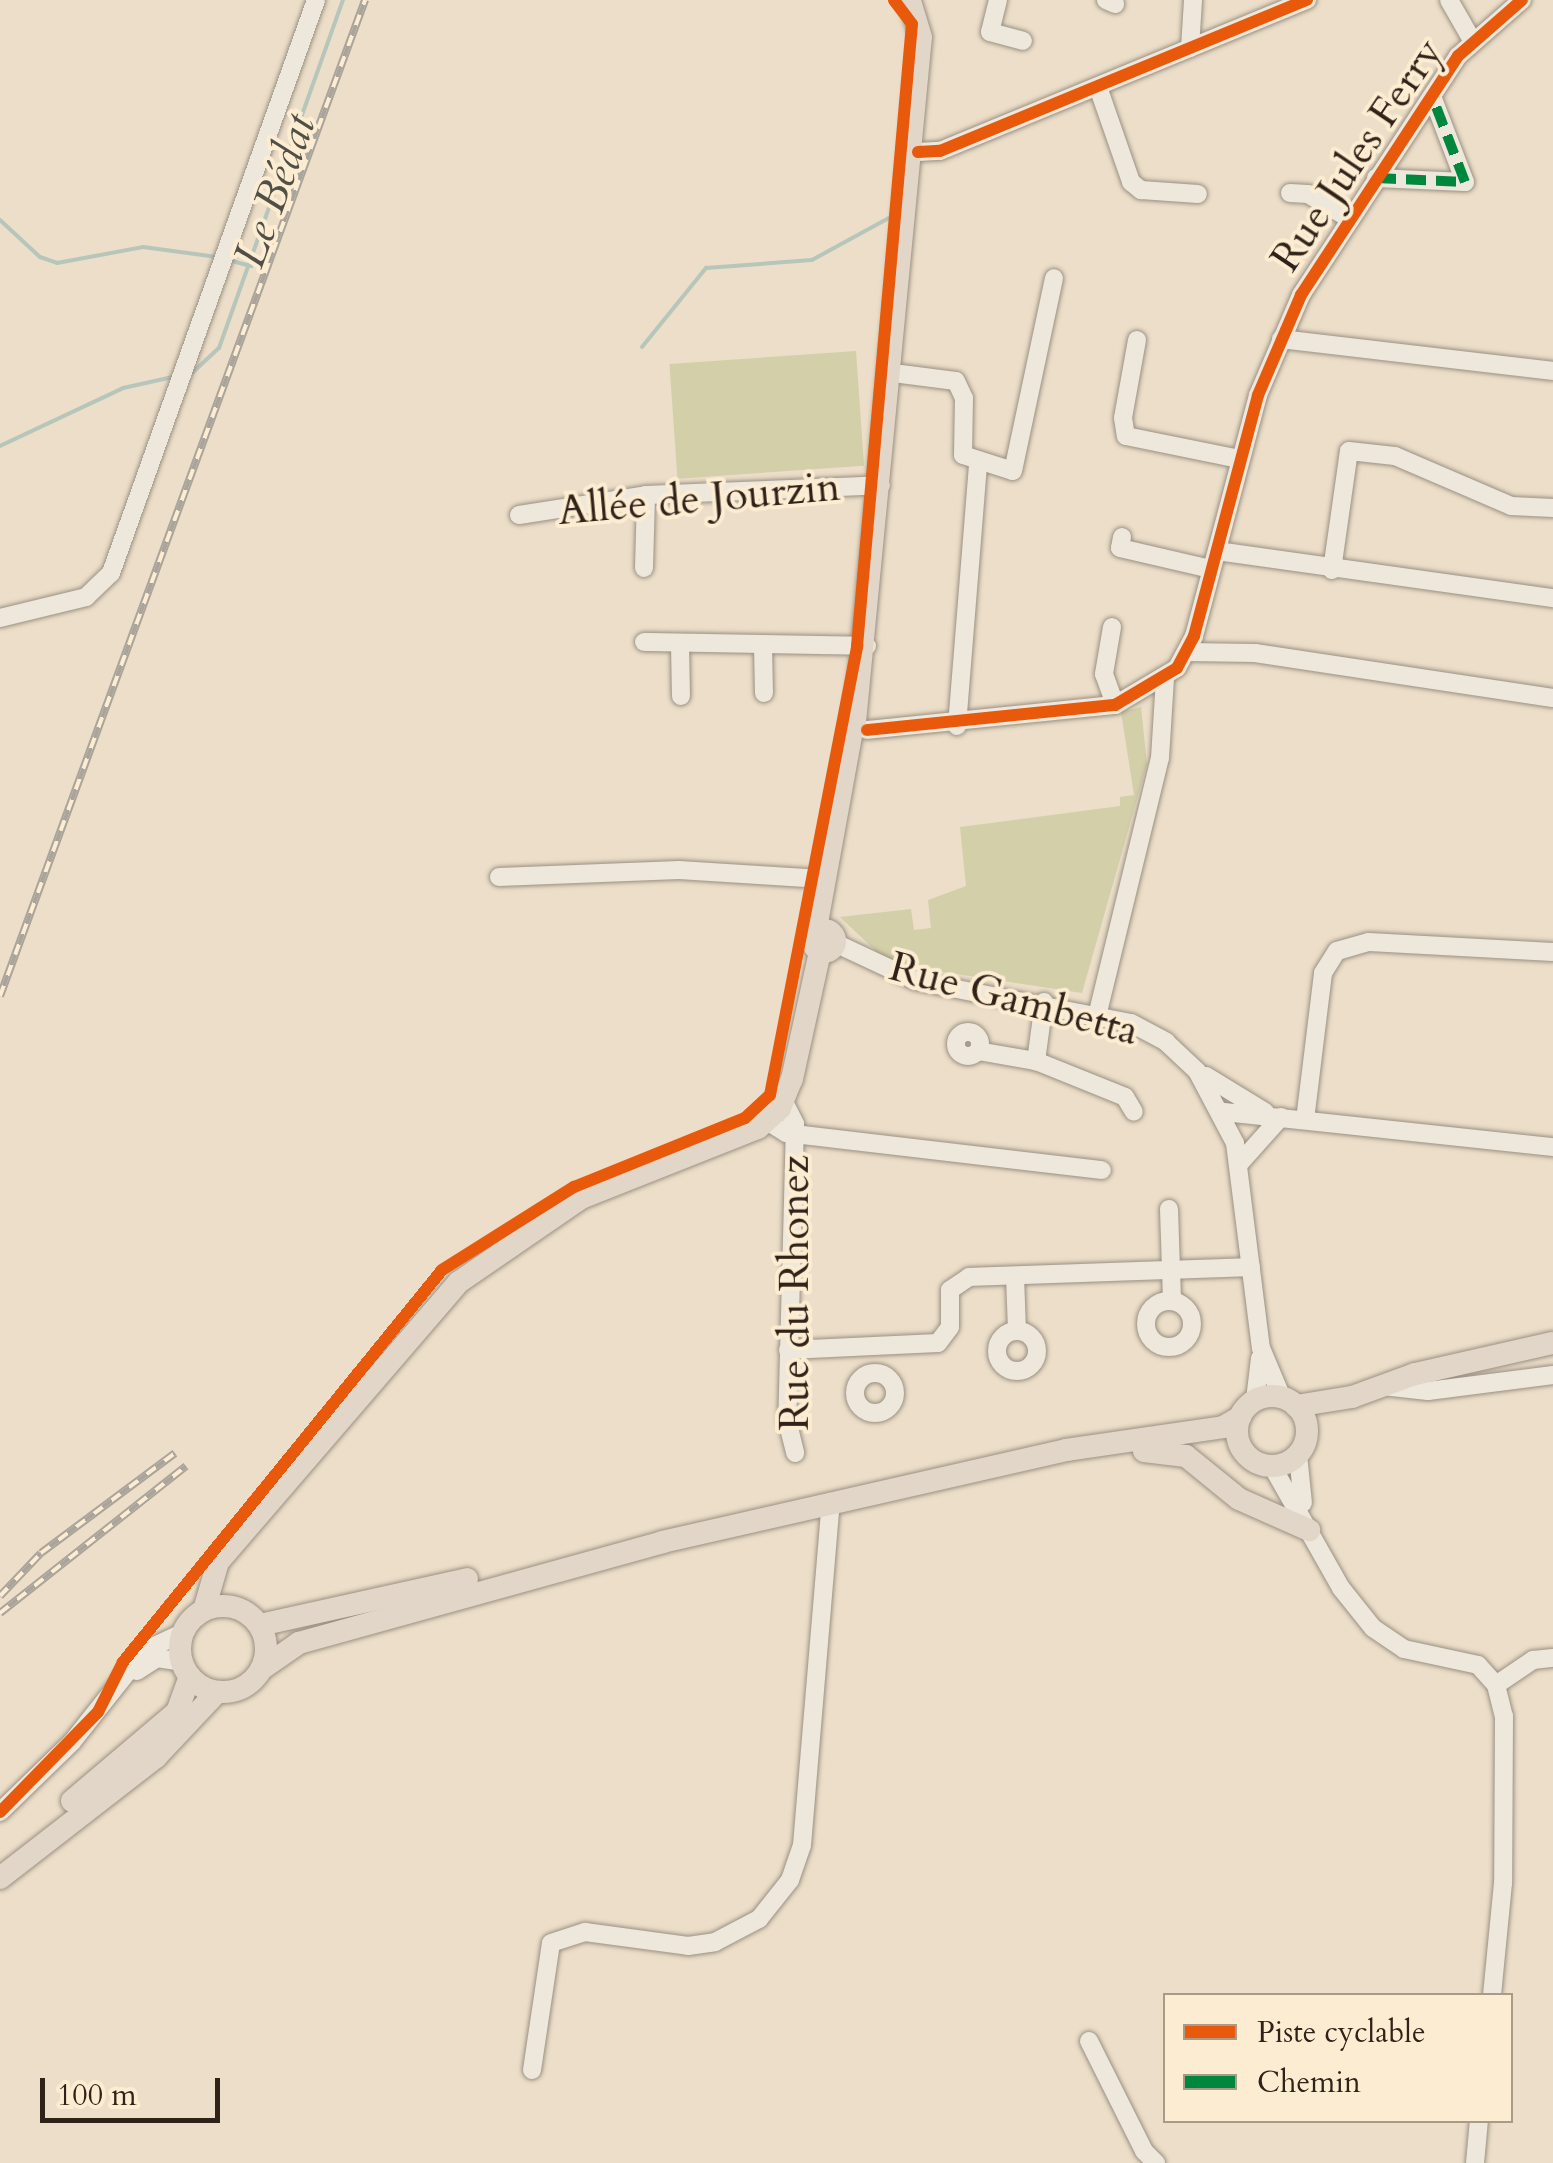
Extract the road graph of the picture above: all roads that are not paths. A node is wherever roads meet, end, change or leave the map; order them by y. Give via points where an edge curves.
1 (316, 0) edge
2 (911, 0) edge
3 (932, 0) edge
4 (998, 0) edge
5 (1192, 0) edge
6 (1308, 0) edge
7 (1449, 0) edge
8 (1522, 0) edge
9 (1472, 40) junction
10 (1023, 41) dead end
11 (1190, 48) junction
12 (1098, 87) junction
13 (1432, 96) junction
14 (918, 152) junction
15 (1376, 178) junction
16 (1290, 193) dead end
17 (1198, 194) dead end
18 (1350, 219) junction
19 (1054, 278) dead end
20 (1281, 339) junction
21 (1138, 340) dead end
22 (1553, 371) edge
23 (902, 374) junction
24 (1240, 460) junction
25 (978, 464) junction
26 (880, 485) junction
27 (646, 495) junction
28 (1553, 508) edge
29 (518, 515) dead end
30 (1122, 537) dead end
31 (1214, 560) junction
32 (644, 568) dead end
33 (1332, 570) junction
34 (1553, 598) edge
35 (0, 618) edge
36 (1112, 627) dead end
37 (644, 642) dead end
38 (680, 646) junction
39 (763, 646) junction
40 (867, 646) junction
41 (1188, 652) junction
42 (1164, 679) junction
43 (764, 693) dead end
44 (681, 696) dead end
45 (1553, 698) edge
46 (1116, 706) junction
47 (956, 726) junction
48 (860, 730) junction
49 (500, 877) dead end
50 (822, 879) junction
51 (826, 941) junction
52 (1553, 952) edge
53 (1044, 1002) junction
54 (1098, 1012) junction
55 (978, 1051) dead end
56 (1036, 1061) junction
57 (1197, 1071) junction
58 (783, 1100) junction
59 (1134, 1112) dead end
60 (1224, 1112) junction
61 (1276, 1117) junction
62 (1305, 1120) junction
63 (767, 1121) junction
64 (794, 1134) junction
65 (1553, 1147) edge
66 (1239, 1164) junction
67 (1102, 1170) dead end
68 (1169, 1209) dead end
69 (1252, 1267) junction
70 (1173, 1269) junction
71 (1014, 1276) junction
72 (1172, 1301) dead end
73 (1017, 1331) dead end
74 (1553, 1343) edge
75 (869, 1348) junction
76 (1261, 1348) junction
77 (788, 1350) junction
78 (870, 1373) dead end
79 (1553, 1375) edge
80 (1383, 1386) junction
81 (1352, 1397) junction
82 (1289, 1402) junction
83 (1248, 1409) junction
84 (1182, 1435) junction
85 (1303, 1445) junction
86 (1241, 1448) junction
87 (1066, 1450) junction
88 (796, 1453) dead end
89 (1272, 1466) junction
90 (830, 1502) junction
91 (1307, 1524) junction
92 (662, 1542) junction
93 (230, 1552) junction
94 (234, 1606) junction
95 (204, 1610) junction
96 (260, 1625) junction
97 (182, 1633) junction
98 (1553, 1658) edge
99 (263, 1668) junction
100 (186, 1670) junction
101 (1496, 1685) junction
102 (217, 1692) junction
103 (111, 1695) junction
104 (0, 1812) edge
105 (0, 1862) edge
106 (0, 1878) edge
107 (1492, 1993) edge
108 (1089, 2041) dead end
109 (532, 2070) dead end
110 (1479, 2123) edge
111 (1156, 2163) edge
112 (1475, 2163) edge

1 - 35 street via 112,573 86,598
2 - 3 main road
2 - 26 main road via 922,29
3 - 14 main road
4 - 10 street via 990,32
5 - 11 street
6 - 11 street
7 - 9 street
8 - 9 street, Rue Jules Ferry
9 - 13 street, Rue Jules Ferry
11 - 12 street
12 - 14 street via 940,151
12 - 17 street via 1131,182 1141,190
13 - 15 street, Rue Jules Ferry
13 - 15 street via 1465,182
14 - 23 main road
15 - 18 street, Rue Jules Ferry
16 - 18 street via 1308,194
18 - 20 street, Rue Jules Ferry
19 - 25 street via 1013,471
20 - 22 street
20 - 24 street, Rue Jules Ferry
21 - 24 street via 1122,418 1126,436
23 - 25 street via 956,382 963,389 962,455
23 - 48 main road
24 - 31 street, Rue Jules Ferry
25 - 47 street
26 - 27 street, Allée de Jourzin
26 - 40 main road
27 - 29 street, Allée de Jourzin
27 - 32 street
28 - 33 street via 1510,506 1395,456 1349,451
30 - 31 street via 1120,548
31 - 33 street
31 - 41 street, Rue Jules Ferry
33 - 34 street
36 - 46 street via 1104,674
37 - 38 street
38 - 39 street
38 - 44 street
39 - 40 street
39 - 43 street
40 - 48 main road
41 - 42 street
41 - 45 street via 1255,653
42 - 46 street
42 - 54 street via 1160,758
46 - 47 street
47 - 48 street
48 - 50 main road
48 - 51 main road via 826,906
49 - 50 street via 679,870
50 - 51 main road
51 - 53 street, Rue Gambetta via 916,981
51 - 58 main road
52 - 62 street via 1369,942 1337,951 1323,974
53 - 54 street, Rue Gambetta
53 - 56 street
54 - 57 street, Rue Gambetta via 1166,1042
55 - 56 street
56 - 59 street via 1125,1097
57 - 60 street, Rue Gambetta
57 - 61 street
58 - 63 main road
58 - 64 street, Rue du Rhonez via 794,1114
60 - 61 street
60 - 66 street, Rue Gambetta
61 - 62 street
61 - 66 street
62 - 65 street
63 - 64 street
63 - 93 main road via 580,1198 476,1268 409,1334
64 - 67 street
64 - 77 street, Rue du Rhonez
66 - 69 street, Rue Gambetta
68 - 70 street
69 - 70 street
69 - 76 street, Rue Gambetta
70 - 71 street
70 - 72 street
71 - 73 street
71 - 75 street via 954,1284 950,1327 938,1343
74 - 80 main road
75 - 77 street
75 - 78 street
76 - 82 street, Rue Gambetta
76 - 83 street, Rue Gambetta
77 - 88 street, Rue du Rhonez via 787,1420
79 - 80 street via 1428,1391
80 - 81 main road
81 - 82 main road
81 - 85 main road
82 - 83 main road
82 - 85 main road
83 - 84 main road
83 - 86 main road
84 - 86 main road
84 - 87 main road
85 - 89 main road
85 - 91 street
86 - 89 main road
87 - 90 main road
87 - 91 main road via 1171,1450 1201,1465 1239,1499
89 - 91 street
90 - 92 main road
90 - 109 street via 802,1846 790,1880 759,1919 715,1942 688,1946 585,1932 551,1943
91 - 101 street via 1373,1628 1404,1649 1478,1665
92 - 96 main road
92 - 99 main road via 315,1638 282,1650
93 - 94 main road via 223,1575
93 - 95 main road via 212,1572
94 - 95 main road
94 - 96 main road
95 - 97 main road
96 - 99 main road via 267,1646
97 - 100 main road
97 - 103 street via 144,1651
98 - 101 street via 1533,1660
99 - 102 main road via 244,1687
100 - 102 main road
100 - 103 street via 148,1661
100 - 105 main road via 178,1712
101 - 107 street via 1504,1716 1502,1883
102 - 106 main road via 156,1757
103 - 104 street
108 - 111 street
110 - 112 street

